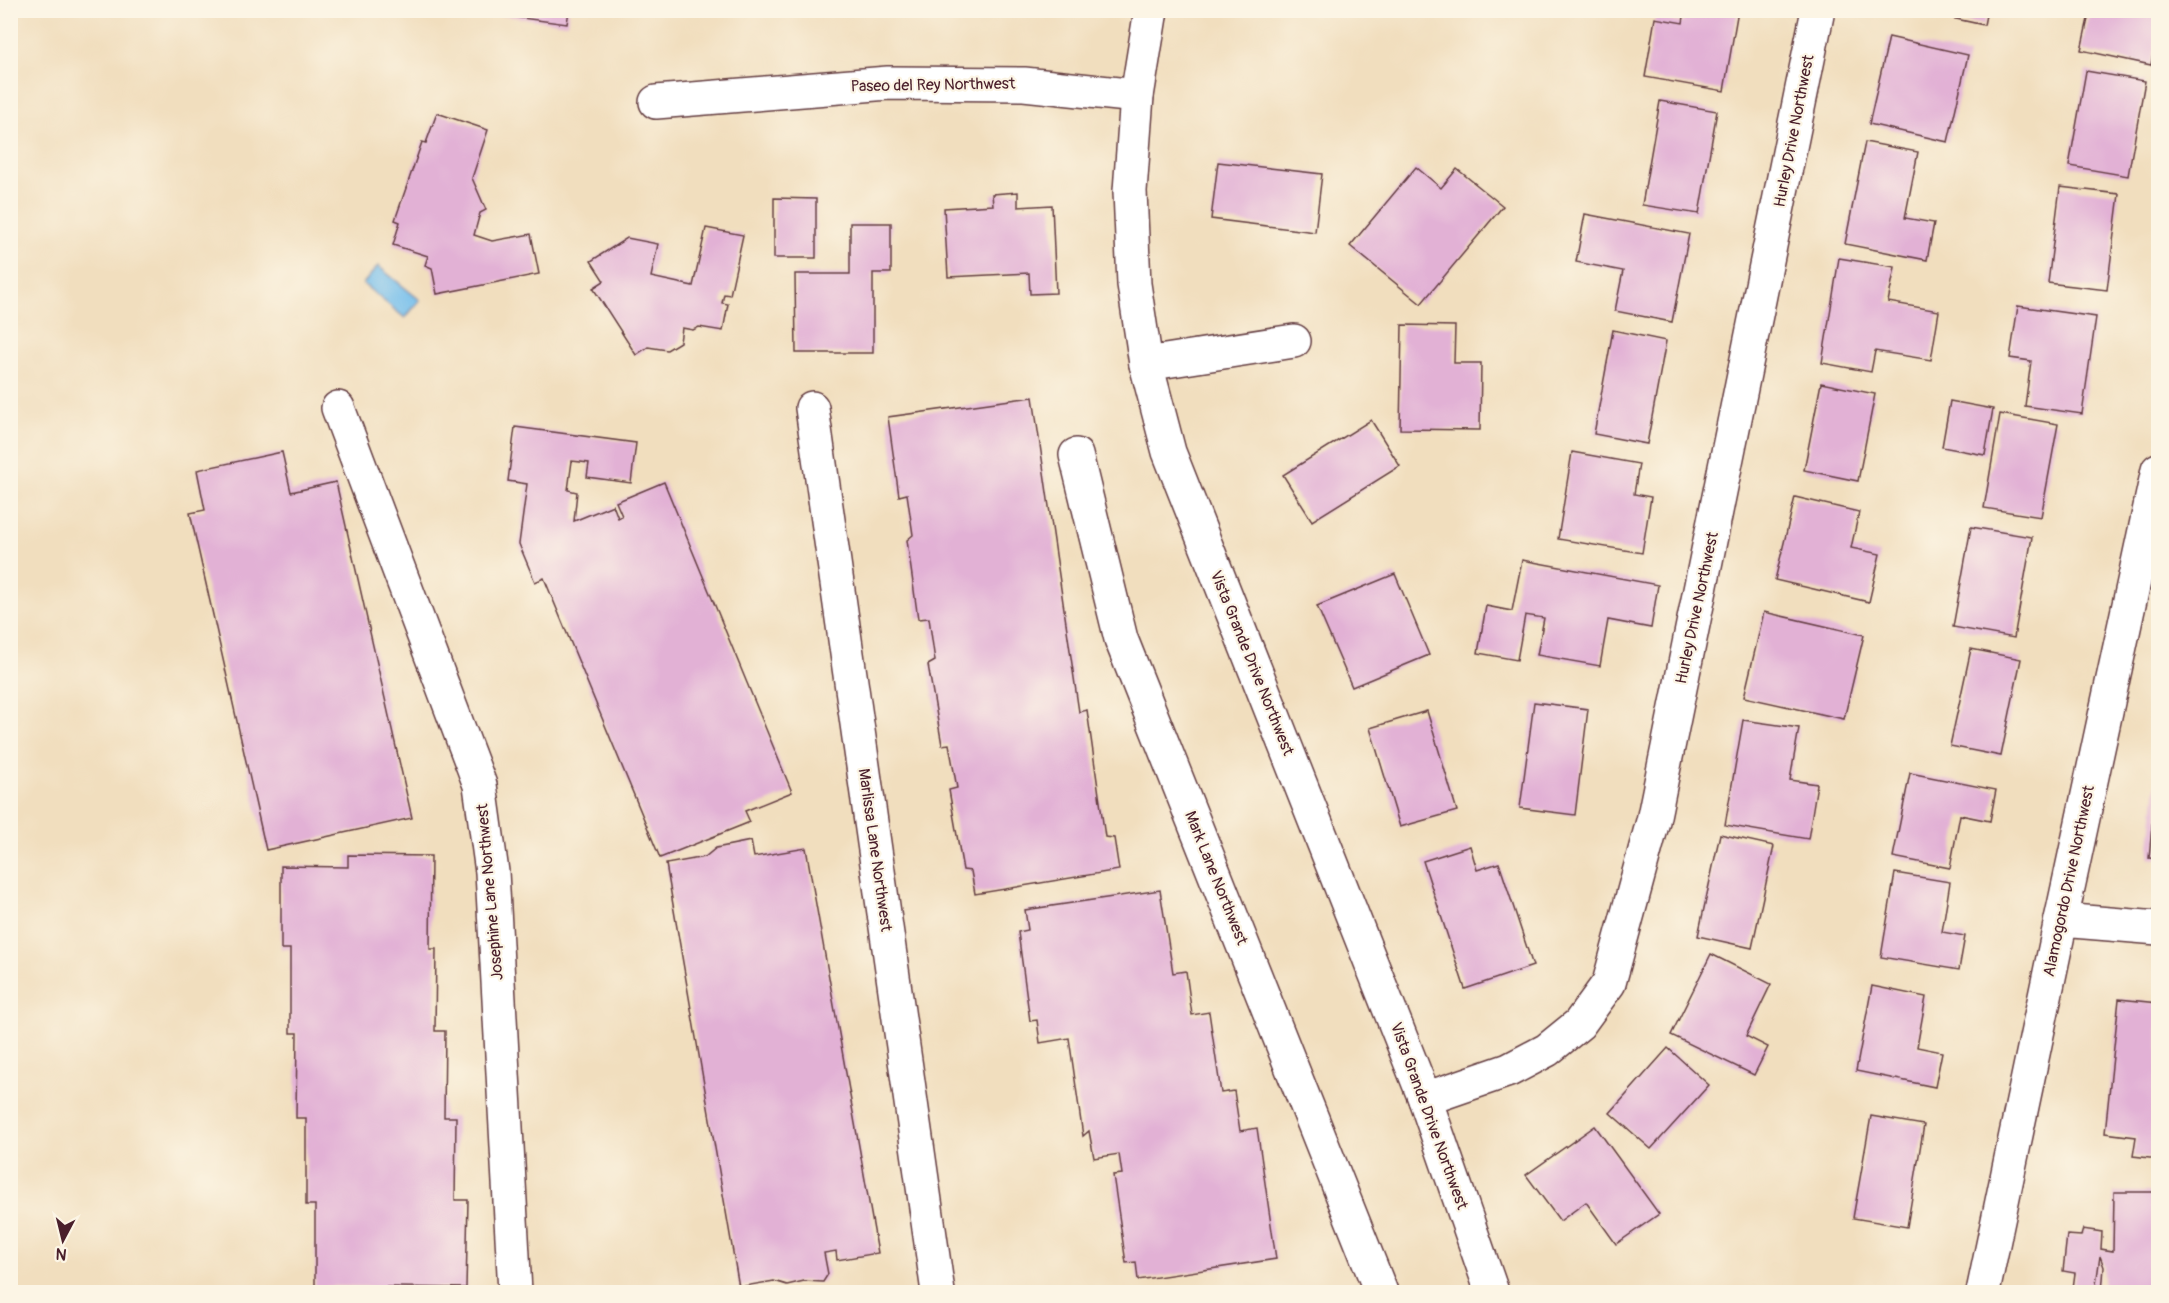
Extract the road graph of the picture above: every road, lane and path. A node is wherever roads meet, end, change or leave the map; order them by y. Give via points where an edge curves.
1 (1151, 10) edge
2 (1818, 10) edge
3 (1137, 96) junction
4 (656, 102) dead end
5 (1294, 341) dead end
6 (1146, 364) junction
7 (338, 408) dead end
8 (812, 408) dead end
9 (1076, 455) dead end
10 (2158, 470) edge
11 (2146, 596) edge
12 (2061, 920) junction
13 (2158, 928) edge
14 (1425, 1099) junction
15 (516, 1293) edge
16 (938, 1293) edge
17 (1381, 1293) edge
18 (1492, 1293) edge
19 (1983, 1293) edge

1 - 3 street, Vista Grande Drive Northwest
2 - 14 street, Hurley Drive Northwest via 1653,821 1609,983 1579,1024 1548,1050 1509,1070
3 - 4 street, Paseo del Rey Northwest via 1023,84 888,83
3 - 6 street, Vista Grande Drive Northwest via 1130,191 1134,284
5 - 6 street
6 - 14 street, Vista Grande Drive Northwest via 1169,452
7 - 15 street, Josephine Lane Northwest via 480,785 492,872
8 - 16 street, Marlissa Lane Northwest
9 - 17 street, Mark Lane Northwest via 1121,639
10 - 11 street, Alamogordo Drive Northwest
11 - 12 street, Alamogordo Drive Northwest
12 - 13 street
12 - 19 street, Alamogordo Drive Northwest
14 - 18 street, Vista Grande Drive Northwest

